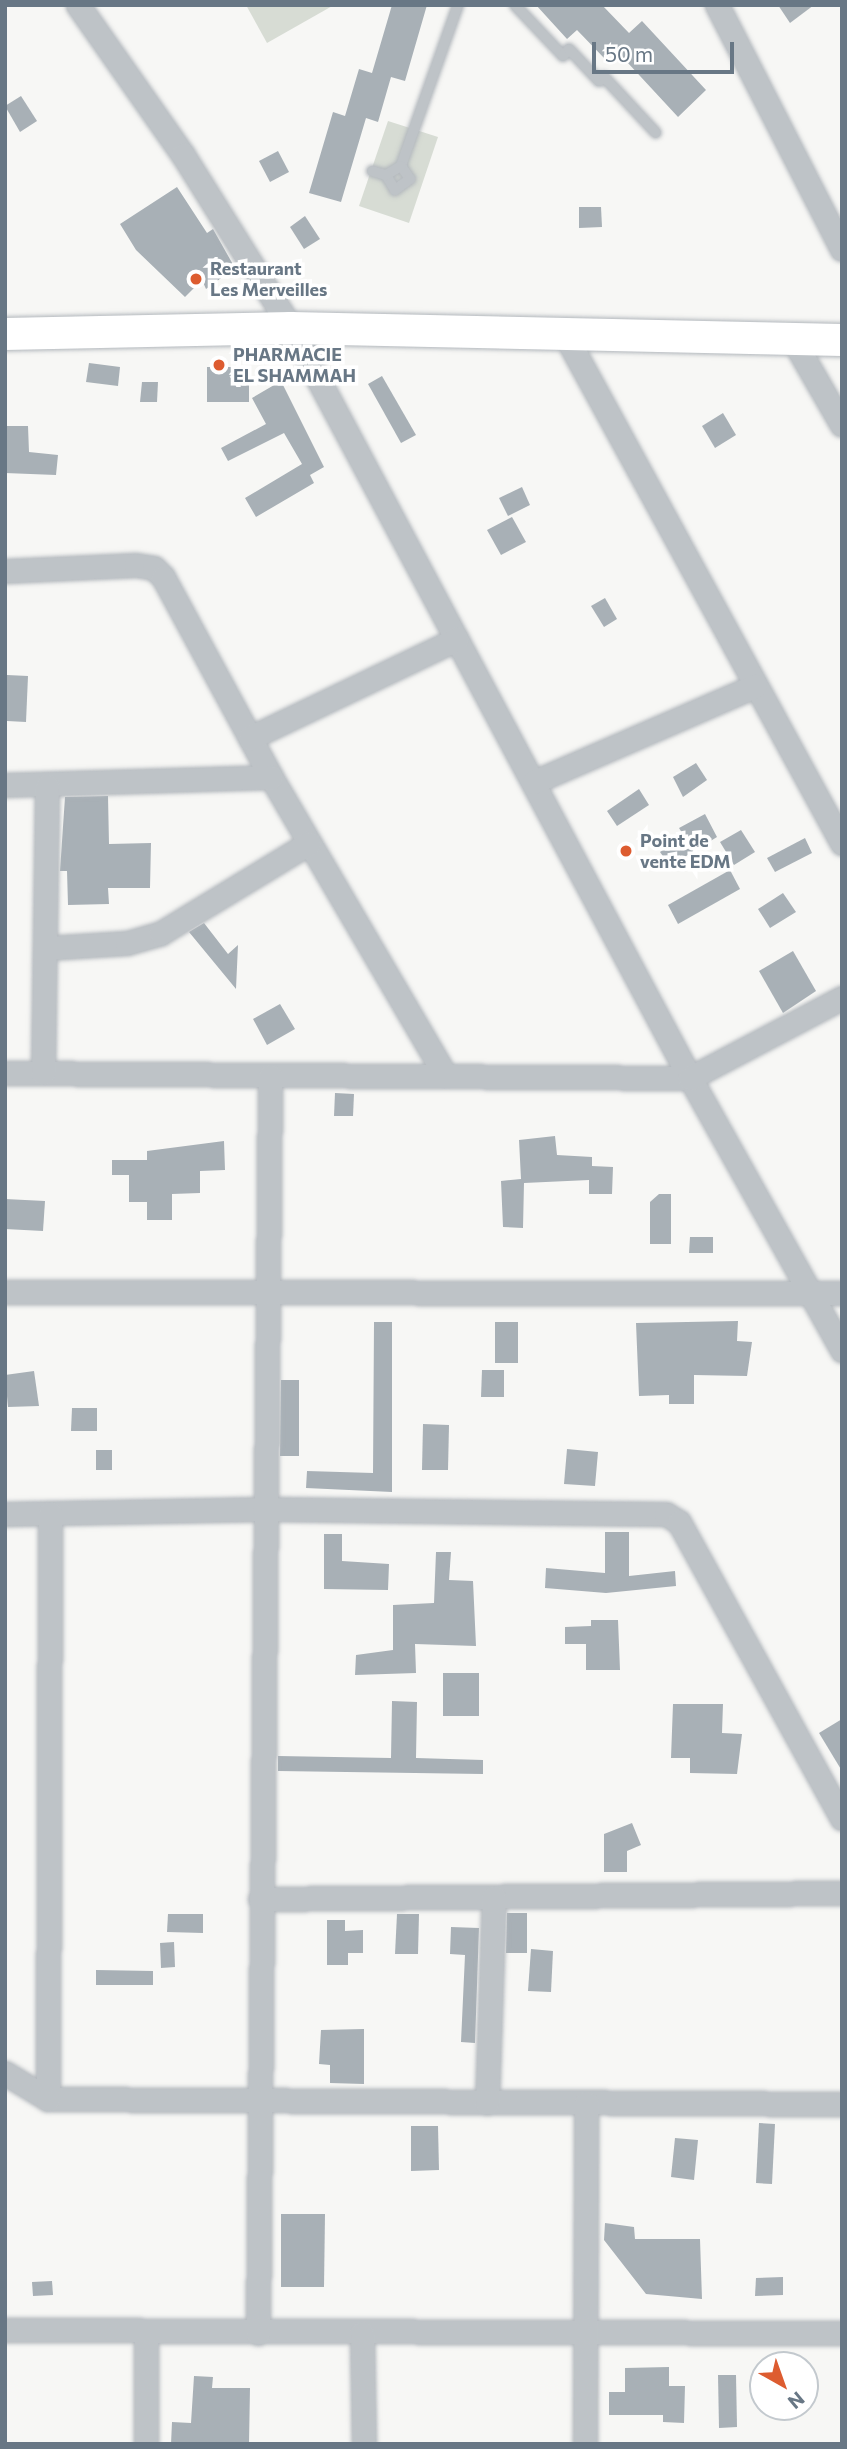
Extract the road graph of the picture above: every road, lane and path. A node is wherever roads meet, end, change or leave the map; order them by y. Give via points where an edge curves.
1 (78, 5) edge
2 (458, 5) edge
3 (515, 5) edge
4 (717, 5) edge
5 (656, 133) dead end
6 (401, 166) junction
7 (372, 171) dead end
8 (386, 175) junction
9 (842, 249) edge
10 (291, 328) junction
11 (564, 333) junction
12 (5, 334) edge
13 (792, 338) junction
14 (842, 340) edge
15 (842, 425) edge
16 (5, 571) edge
17 (457, 639) junction
18 (755, 686) junction
19 (250, 738) junction
20 (271, 777) junction
21 (534, 782) junction
22 (5, 785) edge
23 (47, 786) junction
24 (841, 839) edge
25 (309, 843) junction
26 (46, 948) junction
27 (842, 998) edge
28 (5, 1073) edge
29 (43, 1073) junction
30 (270, 1076) junction
31 (446, 1076) junction
32 (690, 1078) junction
33 (5, 1292) edge
34 (811, 1293) junction
35 (842, 1293) edge
36 (266, 1296) junction
37 (842, 1350) edge
38 (264, 1509) junction
39 (50, 1513) junction
40 (5, 1514) edge
41 (840, 1812) edge
42 (842, 1893) edge
43 (494, 1896) junction
44 (260, 1899) junction
45 (5, 2073) edge
46 (48, 2099) junction
47 (260, 2102) junction
48 (487, 2103) junction
49 (586, 2103) junction
50 (842, 2104) edge
51 (5, 2330) edge
52 (584, 2331) junction
53 (146, 2333) junction
54 (258, 2333) junction
55 (362, 2333) junction
56 (842, 2333) edge
57 (146, 2444) edge
58 (364, 2444) edge
59 (585, 2444) edge

1 - 10 street via 183,155
2 - 6 lane
3 - 5 lane via 563,56 569,50 599,81 604,77
4 - 9 street
6 - 8 lane
6 - 8 lane via 410,179 395,190
7 - 8 lane
10 - 11 street
10 - 12 street
10 - 17 street
11 - 13 street
11 - 18 street
13 - 14 street
13 - 15 street
16 - 19 street via 154,568
17 - 19 street
17 - 21 street
18 - 21 street
18 - 24 street
19 - 20 street
20 - 23 street
20 - 25 street
21 - 32 street
22 - 23 street
23 - 26 street
25 - 26 street via 161,933 127,943
25 - 31 street
26 - 29 street
27 - 32 street
28 - 29 street
29 - 30 street
30 - 31 street
30 - 36 street
31 - 32 street
32 - 34 street
33 - 36 street
34 - 35 street
34 - 36 street
34 - 37 street
36 - 38 street
38 - 39 street
38 - 41 street via 658,1513 673,1517
38 - 44 street
39 - 40 street
39 - 46 street
42 - 43 street
43 - 44 street
43 - 48 street
44 - 47 street
45 - 46 street
46 - 47 street
47 - 48 street
47 - 54 street
48 - 49 street
49 - 50 street
49 - 52 street
51 - 53 street
52 - 55 street
52 - 56 street
52 - 59 street
53 - 54 street
53 - 57 street
54 - 55 street
55 - 58 street

